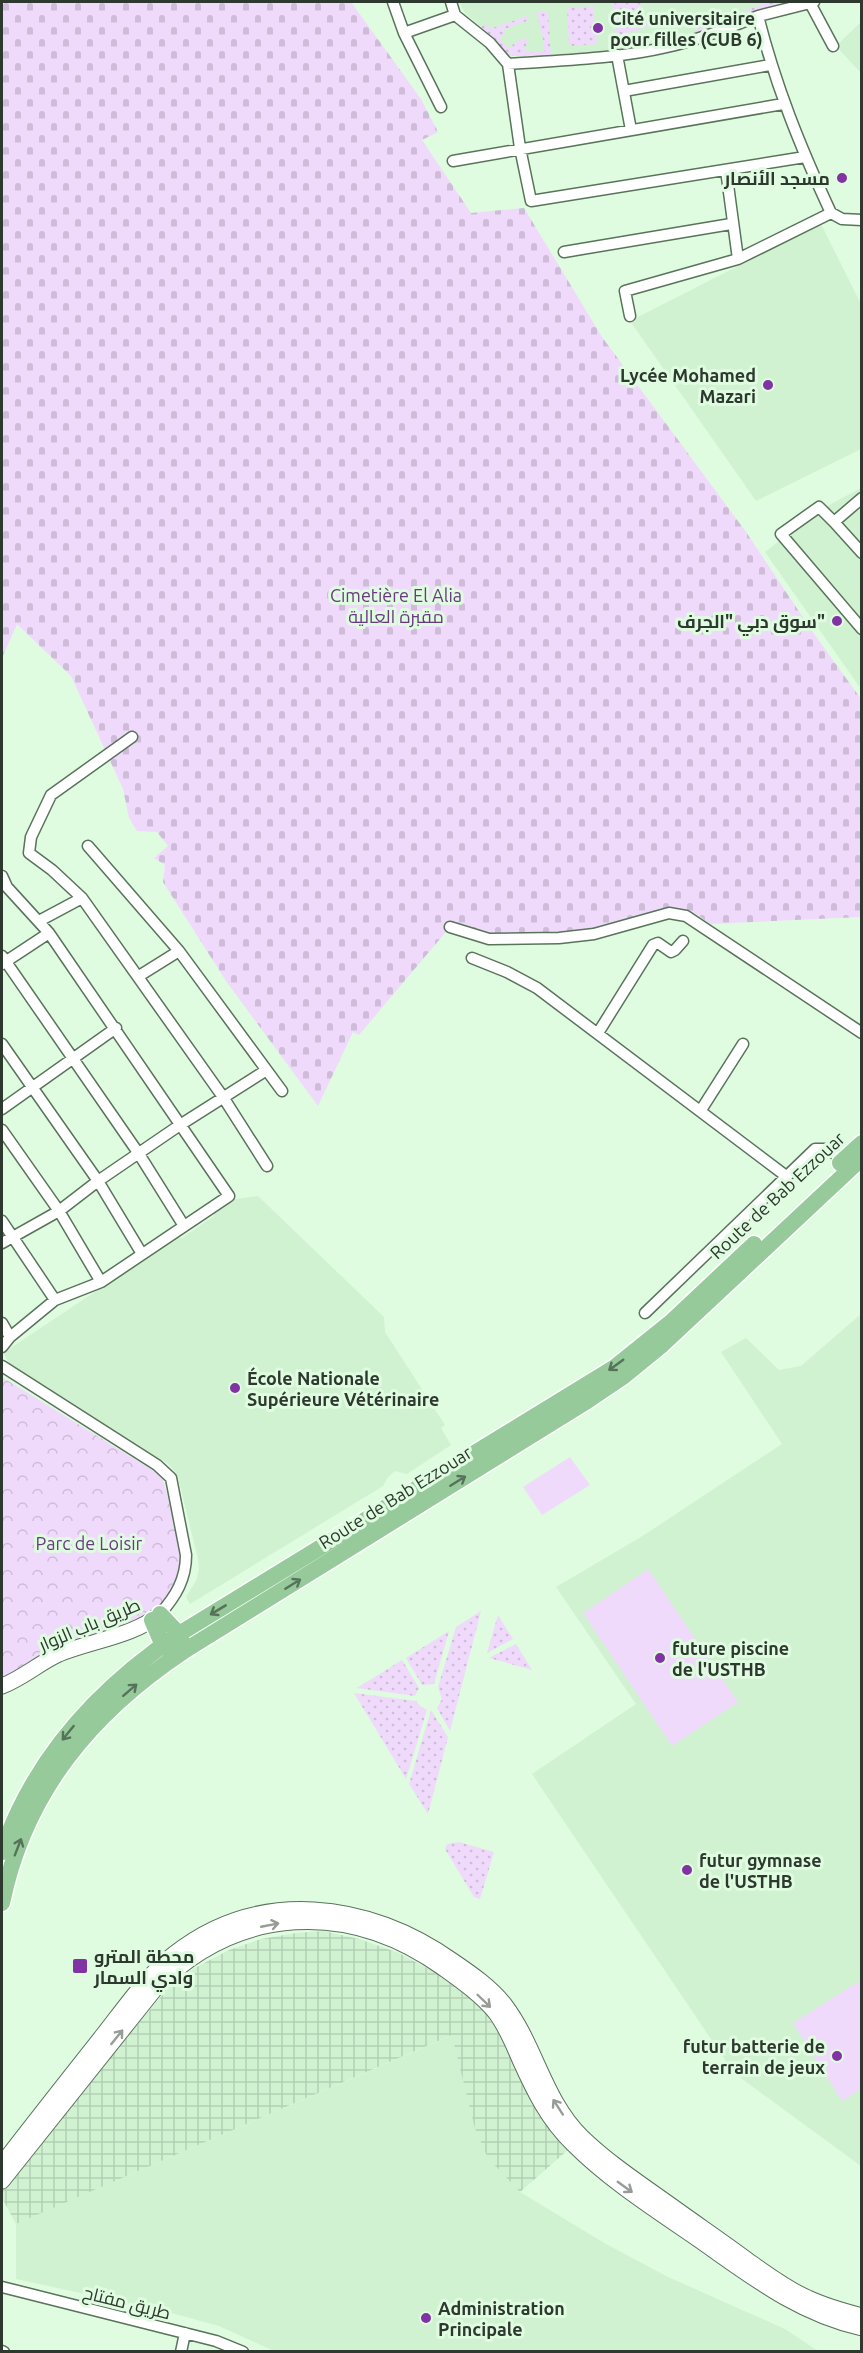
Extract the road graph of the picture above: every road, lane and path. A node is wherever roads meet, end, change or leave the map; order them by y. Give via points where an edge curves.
1 (393, 2) edge
2 (451, 2) edge
3 (812, 2) edge
4 (455, 15) junction
5 (758, 16) junction
6 (405, 33) junction
7 (832, 46) dead end
8 (617, 55) junction
9 (508, 64) junction
10 (770, 64) junction
11 (624, 91) junction
12 (783, 104) junction
13 (441, 107) dead end
14 (631, 130) junction
15 (520, 148) junction
16 (806, 158) junction
17 (453, 162) dead end
18 (726, 170) junction
19 (831, 213) junction
20 (861, 220) edge
21 (731, 224) junction
22 (564, 252) dead end
23 (738, 259) junction
24 (630, 316) dead end
25 (861, 498) edge
26 (834, 522) junction
27 (861, 553) edge
28 (861, 629) edge
29 (132, 737) dead end
30 (88, 846) dead end
31 (2, 876) edge
32 (82, 898) junction
33 (39, 921) junction
34 (450, 927) dead end
35 (49, 933) junction
36 (683, 941) dead end
37 (178, 951) junction
38 (472, 958) dead end
39 (3, 960) edge
40 (139, 976) junction
41 (116, 1028) junction
42 (861, 1033) edge
43 (598, 1034) junction
44 (2, 1044) edge
45 (742, 1044) dead end
46 (73, 1058) junction
47 (265, 1071) junction
48 (31, 1088) junction
49 (282, 1091) dead end
50 (223, 1097) junction
51 (2, 1109) edge
52 (701, 1110) junction
53 (180, 1125) junction
54 (2, 1130) edge
55 (861, 1143) edge
56 (140, 1154) junction
57 (861, 1158) edge
58 (844, 1159) junction
59 (267, 1166) dead end
60 (786, 1176) junction
61 (98, 1181) junction
62 (59, 1211) junction
63 (2, 1221) edge
64 (184, 1226) junction
65 (12, 1236) junction
66 (2, 1243) edge
67 (142, 1254) junction
68 (101, 1282) junction
69 (55, 1300) junction
70 (645, 1313) dead end
71 (2, 1323) edge
72 (10, 1337) junction
73 (2, 1347) edge
74 (2, 1366) edge
75 (156, 1617) junction
76 (179, 1634) junction
77 (163, 1645) junction
78 (180, 1654) junction
79 (2, 1686) edge
80 (2, 1852) edge
81 (2, 1904) edge
82 (2, 2164) edge
83 (2, 2181) edge
84 (2, 2287) edge
85 (861, 2316) edge
86 (861, 2328) edge
87 (185, 2333) junction
88 (181, 2352) edge
89 (243, 2352) edge

1 - 6 street
2 - 4 street
3 - 5 street
3 - 7 street
4 - 6 street
4 - 9 street via 490,43
5 - 8 street via 667,47
5 - 10 street
6 - 13 street
8 - 9 street
8 - 11 street
9 - 15 street
10 - 11 street
10 - 12 street
11 - 14 street
12 - 14 street
12 - 16 street
14 - 15 street
15 - 17 street
15 - 18 street via 531,201
16 - 18 street
16 - 19 street
18 - 21 street
19 - 20 street via 842,219
19 - 23 street
21 - 22 street
21 - 23 street
23 - 24 street via 625,291
25 - 26 street
26 - 27 street
26 - 28 street via 819,507 782,534
29 - 32 street via 51,795 30,837 28,853
30 - 37 street
31 - 33 street via 7,887
32 - 33 street
32 - 40 street
33 - 35 street
34 - 42 street via 489,939 559,939 594,934 663,914 680,914
35 - 39 street
35 - 41 street
36 - 43 street via 670,951 658,943 653,945
37 - 40 street
37 - 47 street
38 - 43 street via 537,988
39 - 46 street
40 - 50 street
41 - 46 street
41 - 53 street
43 - 52 street
44 - 48 street
45 - 52 street
46 - 48 street
46 - 56 street
47 - 49 street
47 - 50 street
48 - 51 street
48 - 61 street
50 - 53 street
50 - 59 street
52 - 60 street
53 - 56 street
53 - 64 street via 229,1196
54 - 62 street
55 - 58 main road, Route de Bab Ezzouar
56 - 61 street
56 - 64 street
78 -> 57 main road, Route de Bab Ezzouar via 624,1376 680,1329
58 - 60 street via 826,1149 815,1149
58 -> 76 main road, Route de Bab Ezzouar via 670,1322 615,1367
60 - 70 street
61 - 62 street
61 - 67 street
62 - 65 street
62 - 68 street
63 - 65 street
64 - 67 street
65 - 66 street
65 - 69 street
67 - 68 street
68 - 69 street
69 - 72 street
71 - 72 street
72 - 73 street
74 - 75 street via 157,1465 171,1478 186,1565 177,1592
75 - 76 main road
75 - 77 main road
75 - 79 main road, طريق باب الزوار via 57,1655
76 - 77 main road, Route de Bab Ezzouar
76 - 78 main road
77 - 78 main road
77 -> 80 main road, Route de Bab Ezzouar via 104,1693 68,1732 24,1800
81 -> 78 main road, Route de Bab Ezzouar via 25,1829 65,1760 118,1700
85 -> 82 main road via 828,2307 783,2285 612,2163 559,2110 513,2016 495,1994 439,1951 385,1923 354,1914 317,1910 268,1912 218,1928 176,1952 147,1979
83 -> 86 main road via 155,1989 184,1963 224,1939 269,1925 314,1921 353,1926 381,1934 433,1961 483,2000 502,2022 546,2112 573,2145 605,2173 777,2294 821,2317
84 - 87 street, طريق مفتاح
87 - 88 street
87 - 89 street, طريق مفتاح

